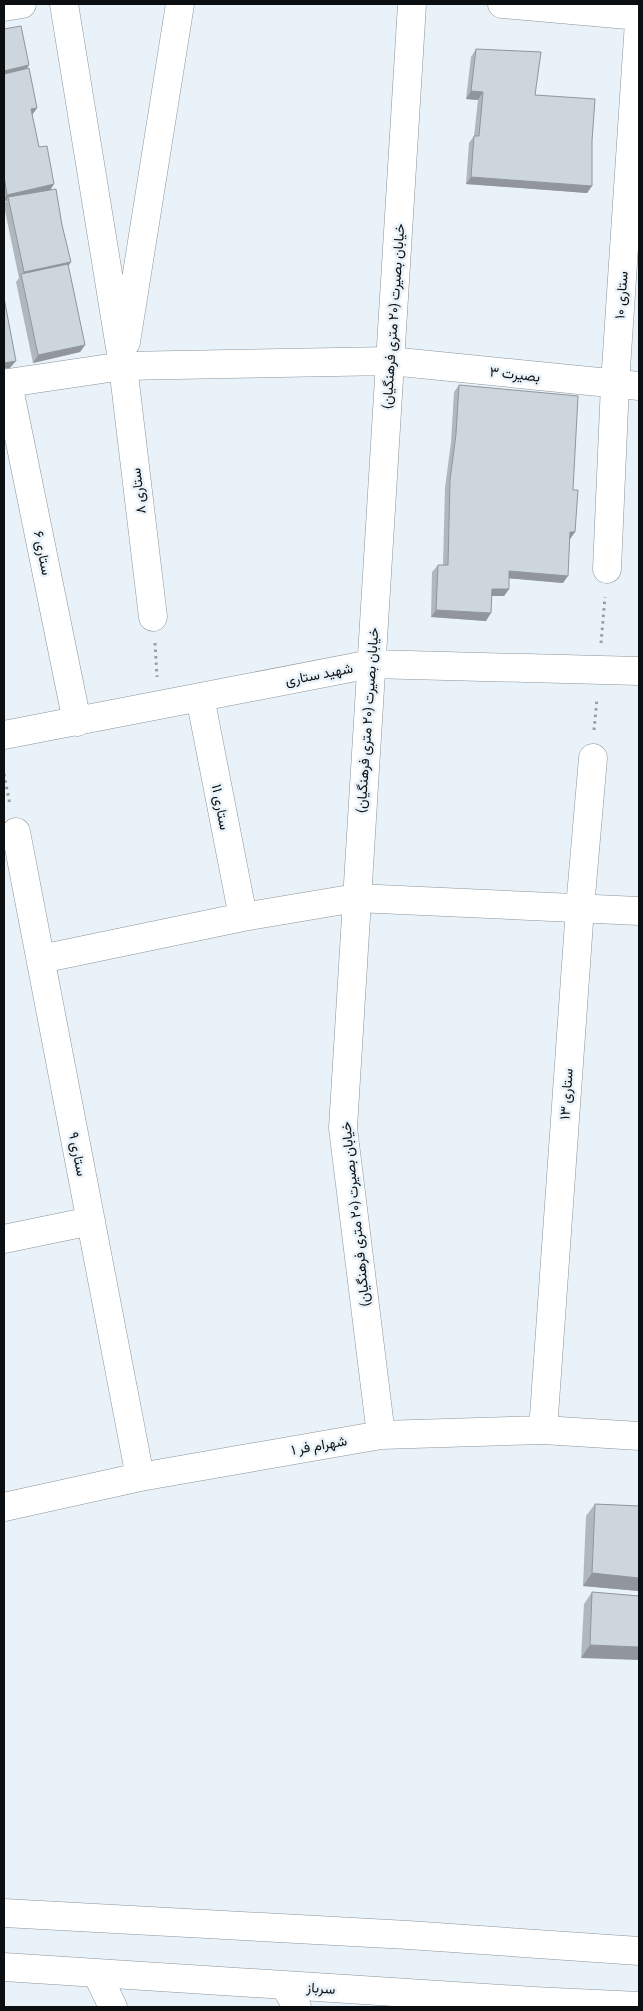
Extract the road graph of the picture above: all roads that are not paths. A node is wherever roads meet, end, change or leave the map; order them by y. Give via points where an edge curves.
1 (22, 4) edge
2 (64, 4) edge
3 (180, 4) edge
4 (412, 4) edge
5 (502, 4) edge
6 (4, 7) edge
7 (639, 16) edge
8 (639, 22) edge
9 (390, 362) junction
10 (123, 366) junction
11 (8, 383) joint
12 (627, 385) edge
13 (607, 569) dead end
14 (153, 617) road end
15 (371, 664) junction
16 (639, 671) edge
17 (200, 697) junction
18 (77, 722) junction
19 (4, 735) edge
20 (593, 758) dead end
21 (16, 832) dead end
22 (356, 898) junction
23 (580, 908) junction
24 (639, 911) edge
25 (243, 917) junction
26 (40, 959) junction
27 (91, 1221) junction
28 (4, 1239) edge
29 (542, 1430) junction
30 (381, 1435) junction
31 (639, 1436) edge
32 (140, 1477) junction
33 (4, 1507) edge
34 (4, 1913) edge
35 (639, 1951) edge
36 (4, 1967) edge
37 (97, 1974) junction
38 (291, 1997) edge
39 (542, 2004) edge
40 (639, 2006) edge
41 (113, 2007) edge

1 - 6 street
2 - 10 street
3 - 10 street
4 - 9 street, خیابان بصیرت (۲۰ متری فرهنگیان)
5 - 7 street
8 - 12 street, ستاری ۱۰
9 - 10 street, بصیرت ۳
9 - 12 street, بصیرت ۳
9 - 15 street, خیابان بصیرت (۲۰ متری فرهنگیان)
10 - 11 street, بصیرت ۳
10 - 14 street, ستاری ۸
11 - 18 street, ستاری ۶
12 - 13 street, ستاری ۱۰
15 - 16 street, شهید ستاری
15 - 17 street, شهید ستاری
15 - 22 street, خیابان بصیرت (۲۰ متری فرهنگیان)
17 - 18 street, شهید ستاری
17 - 25 street, ستاری ۱۱
18 - 19 street, شهید ستاری
20 - 23 street, ستاری ۱۳
21 - 26 street, ستاری ۹
22 - 23 street
22 - 25 street
22 - 30 street, خیابان بصیرت (۲۰ متری فرهنگیان) via 343,1128
23 - 24 street
23 - 29 street, ستاری ۱۳
25 - 26 street
26 - 27 street, ستاری ۹
27 - 28 street
27 - 32 street, ستاری ۹
29 - 30 street, شهرام فر ۱
29 - 31 street, شهرام فر ۱
30 - 32 street, شهرام فر ۱
32 - 33 street, شهرام فر ۱
34 - 35 street
36 - 37 street, سرباز
37 - 38 street, سرباز
37 - 41 street
38 - 39 street, سرباز
39 - 40 street, سرباز

